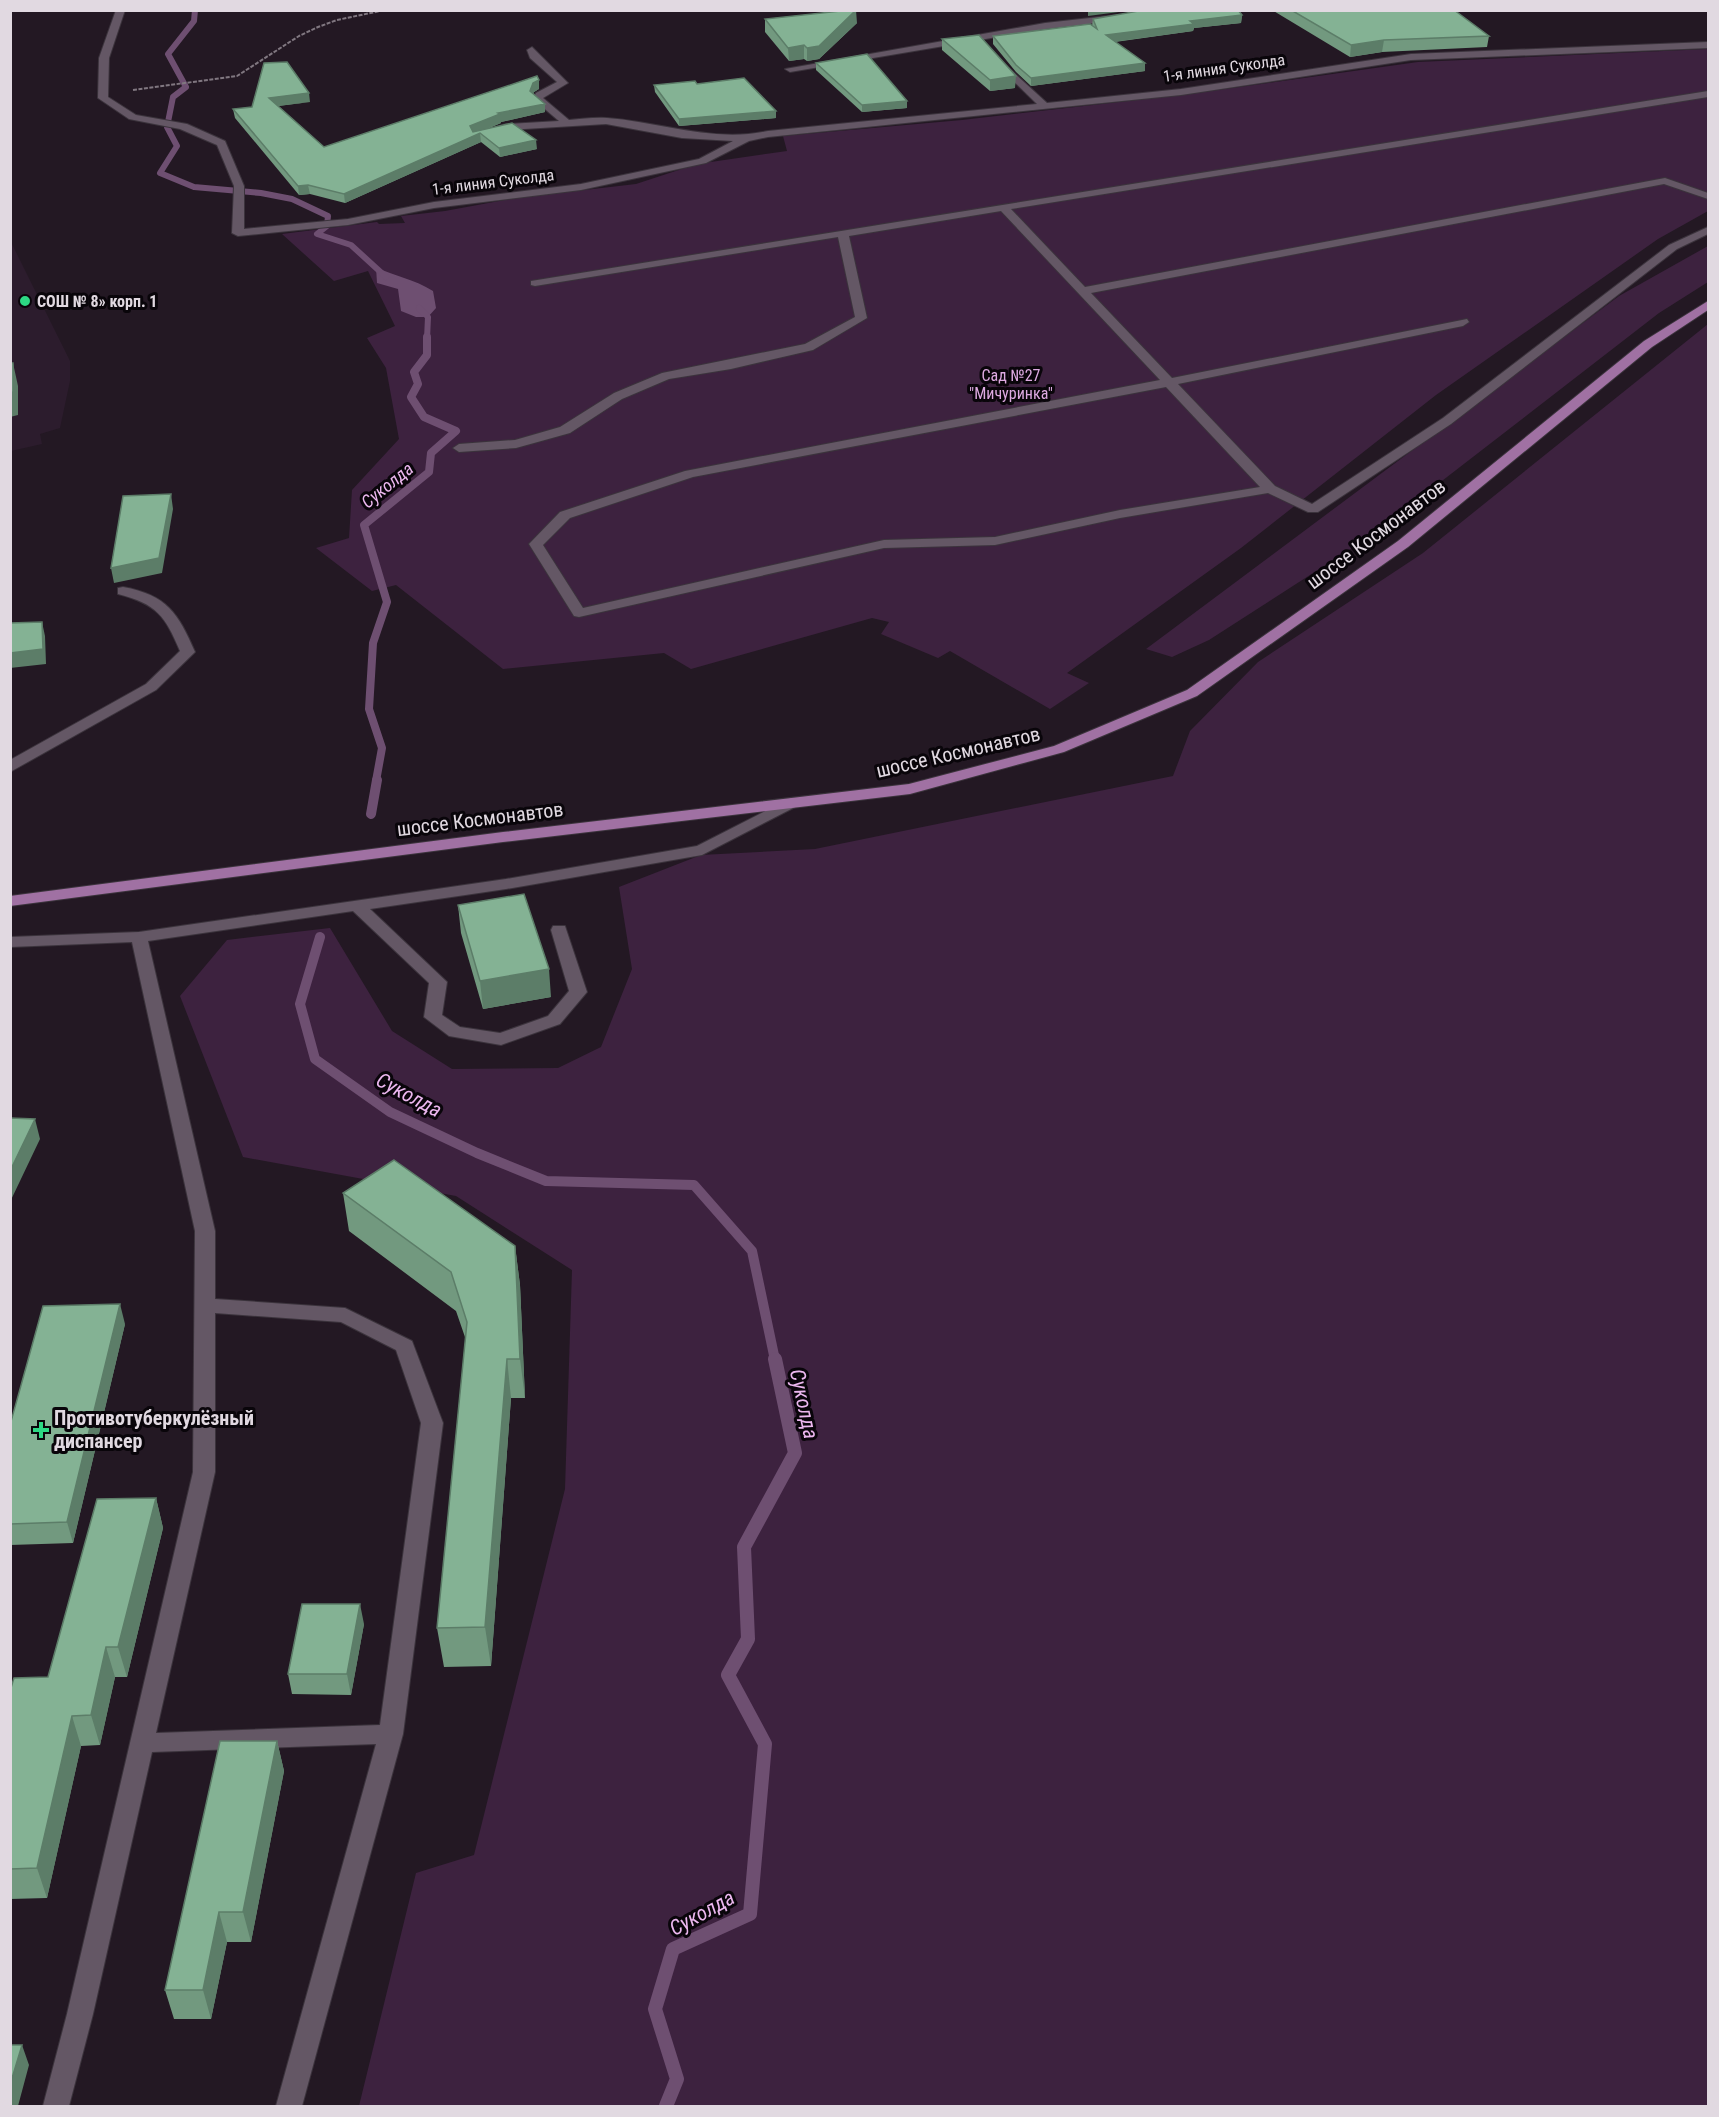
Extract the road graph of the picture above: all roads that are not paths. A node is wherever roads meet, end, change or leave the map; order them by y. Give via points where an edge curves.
1 (121, 10) edge
2 (1128, 17) edge
3 (985, 45) junction
4 (1708, 45) edge
5 (532, 50) dead end
6 (790, 69) dead end
7 (1708, 94) edge
8 (1046, 107) junction
9 (565, 121) junction
10 (477, 137) edge
11 (746, 139) junction
12 (1708, 196) edge
13 (1003, 207) junction
14 (1708, 230) edge
15 (843, 233) junction
16 (535, 283) dead end
17 (1084, 291) junction
18 (1708, 305) edge
19 (1463, 322) dead end
20 (1172, 382) junction
21 (459, 448) dead end
22 (1270, 489) junction
23 (123, 591) dead end
24 (10, 767) edge
25 (791, 803) junction
26 (10, 901) edge
27 (357, 906) junction
28 (560, 930) dead end
29 (139, 937) junction
30 (10, 942) edge
31 (205, 1305) junction
32 (391, 1734) junction
33 (142, 1743) junction
34 (56, 2106) edge
35 (289, 2106) edge

1 - 11 street, 1-я линия Суколда via 104,58 103,98 133,117 183,126 221,143 239,186 238,233 348,222 434,205 581,187 702,162
2 - 3 street via 1045,26
3 - 6 street
3 - 8 street via 1011,76
4 - 8 street, 1-я линия Суколда via 1411,57 1181,92
5 - 9 street via 533,56 563,83 538,99
7 - 13 street
8 - 11 street, 1-я линия Суколда
9 - 10 street, 1-я линия Суколда via 506,127
9 - 11 street, 1-я линия Суколда via 606,120 682,135
12 - 17 street via 1665,181
13 - 15 street
13 - 17 street
14 - 22 street via 1673,247 1447,421 1313,509
15 - 16 street
15 - 21 street via 861,318 840,330 809,347 666,376 618,396 565,430 516,444
17 - 20 street
18 - 25 main road, шоссе Космонавтов via 1648,344 1403,544 1192,693 1048,753 910,789
19 - 20 street
20 - 22 street
20 - 22 street via 690,474 565,515 536,544 579,613 884,544 994,541 1120,514
23 - 24 street via 141,593 171,615 188,652 151,687
25 - 26 main road, шоссе Космонавтов
25 - 27 street via 702,850
27 - 28 street via 438,982 433,1017 455,1032 501,1039 554,1020 578,992
27 - 29 street
29 - 30 street
29 - 31 street via 205,1231
31 - 32 street via 345,1315 405,1346 432,1423
31 - 33 street via 204,1472
32 - 33 street
32 - 35 street
33 - 34 street

